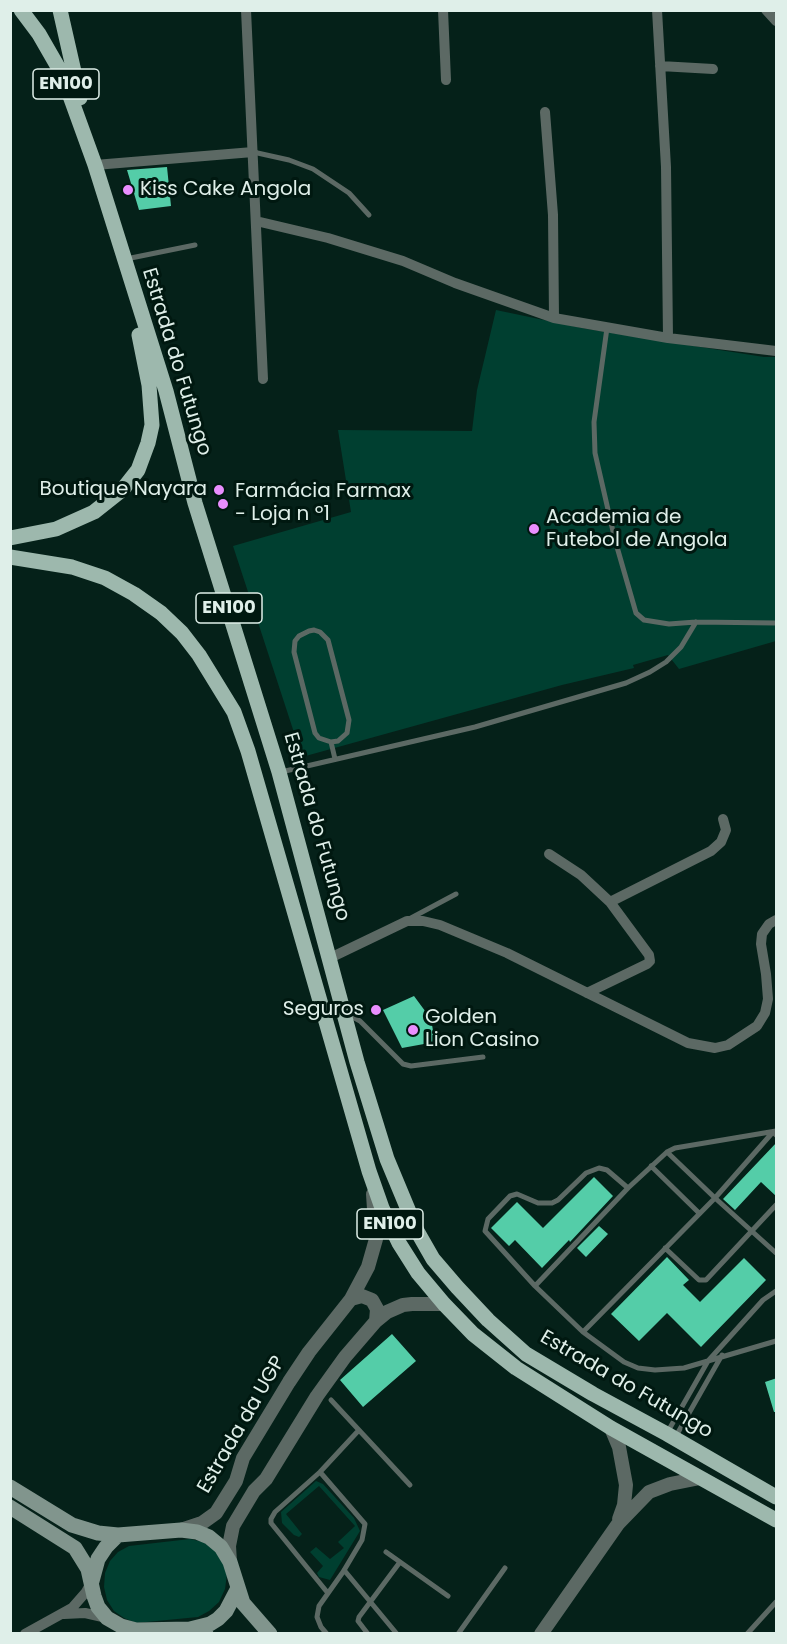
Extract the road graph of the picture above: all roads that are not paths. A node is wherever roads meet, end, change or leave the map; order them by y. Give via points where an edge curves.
1 (21, 10) edge
2 (60, 10) edge
3 (246, 10) edge
4 (443, 10) edge
5 (657, 10) edge
6 (766, 10) edge
7 (777, 21) edge
8 (660, 66) junction
9 (713, 69) dead end
10 (446, 80) dead end
11 (545, 112) dead end
12 (254, 152) junction
13 (95, 165) junction
14 (369, 215) dead end
15 (256, 221) junction
16 (195, 245) dead end
17 (123, 260) junction
18 (554, 318) junction
19 (607, 327) junction
20 (668, 338) junction
21 (777, 351) edge
22 (263, 379) dead end
23 (10, 538) edge
24 (10, 557) edge
25 (696, 622) junction
26 (777, 623) edge
27 (331, 742) junction
28 (335, 759) junction
29 (279, 772) junction
30 (723, 819) dead end
31 (549, 854) dead end
32 (456, 894) dead end
33 (610, 902) junction
34 (777, 920) edge
35 (407, 921) junction
36 (330, 958) junction
37 (587, 993) junction
38 (344, 1012) junction
39 (483, 1057) dead end
40 (775, 1133) edge
41 (667, 1152) junction
42 (651, 1166) junction
43 (369, 1171) junction
44 (628, 1188) junction
45 (715, 1198) junction
46 (777, 1205) edge
47 (699, 1213) junction
48 (753, 1232) junction
49 (665, 1248) junction
50 (777, 1253) edge
51 (535, 1286) junction
52 (775, 1293) edge
53 (351, 1299) junction
54 (444, 1304) junction
55 (376, 1321) junction
56 (583, 1332) junction
57 (777, 1341) edge
58 (723, 1345) junction
59 (722, 1357) junction
60 (708, 1361) junction
61 (331, 1400) dead end
62 (611, 1428) junction
63 (359, 1430) junction
64 (671, 1436) junction
65 (320, 1472) junction
66 (700, 1478) junction
67 (410, 1485) dead end
68 (10, 1487) edge
69 (777, 1497) edge
70 (10, 1508) edge
71 (777, 1520) edge
72 (618, 1524) junction
73 (181, 1530) junction
74 (118, 1535) junction
75 (386, 1552) dead end
76 (230, 1562) junction
77 (400, 1562) junction
78 (505, 1568) dead end
79 (344, 1570) junction
80 (91, 1584) junction
81 (237, 1590) junction
82 (327, 1592) junction
83 (448, 1596) dead end
84 (370, 1601) junction
85 (777, 1602) edge
86 (63, 1614) junction
87 (107, 1618) junction
88 (190, 1629) junction
89 (546, 1629) edge
90 (25, 1634) edge
91 (206, 1634) edge
92 (270, 1634) edge
93 (327, 1634) edge
94 (368, 1634) edge
95 (398, 1634) edge
96 (459, 1634) edge
97 (747, 1634) edge

1 - 13 main road, Estrada do Futungo / EN100 via 62,74
2 - 13 main road
3 - 12 street
4 - 10 street
5 - 8 street
6 - 7 street
8 - 9 street
8 - 20 street via 666,167
11 - 18 street
12 - 13 street
12 - 14 lane via 313,169 349,193
12 - 15 street
13 - 17 main road, Estrada do Futungo / EN100
15 - 18 street via 403,261
15 - 22 street
16 - 17 lane
17 - 23 main road via 152,405 152,425 143,459 123,489 94,512 56,529
17 - 29 main road, Estrada do Futungo / EN100
18 - 19 street
19 - 20 street
19 - 25 lane via 594,422 595,453 630,598 644,620 669,624
20 - 21 street
24 - 43 main road, Estrada do Futungo / EN100 via 72,567 105,578 143,600 182,633 234,712
25 - 26 lane
25 - 28 lane via 666,662 626,683 498,721
27 - 27 lane via 315,733 294,652 303,632 320,632 328,639 349,720 347,733
27 - 28 lane
28 - 29 lane
29 - 36 main road, Estrada do Futungo / EN100
30 - 33 street via 726,830 711,851
31 - 33 street via 581,875
32 - 35 lane
33 - 37 street via 650,961
34 - 37 street via 762,934 765,1013 757,1026 728,1045 716,1048 688,1043
35 - 36 street
35 - 37 street via 440,926 507,953
36 - 38 main road, Estrada do Futungo / EN100
38 - 39 lane via 360,1021 403,1064
38 - 64 main road, Estrada do Futungo / EN100 via 387,1159 433,1259 488,1320 526,1354
40 - 41 lane
40 - 45 lane
41 - 42 lane
41 - 45 lane
42 - 44 lane
42 - 47 lane
43 - 53 street, Estrada da UGP via 376,1239 368,1267
43 - 54 main road, Estrada do Futungo / EN100 via 399,1243
44 - 51 lane
44 - 51 lane via 599,1168 586,1173 558,1200 538,1203 513,1194 495,1211 485,1231
45 - 47 lane
45 - 48 lane
46 - 48 lane
47 - 49 lane
48 - 49 lane via 704,1281
48 - 50 lane
49 - 56 lane
51 - 56 lane
52 - 58 lane via 763,1300
53 - 55 street via 362,1296 372,1300 378,1309
53 - 73 street, Estrada da UGP via 289,1382 243,1458 236,1481 216,1513
54 - 55 street via 403,1305
54 - 62 main road, Estrada do Futungo / EN100 via 473,1334 516,1368
55 - 76 street via 345,1357 266,1479 248,1499 233,1526
56 - 60 lane via 638,1368 684,1368
57 - 59 lane
58 - 59 lane
58 - 60 lane
59 - 60 lane
59 - 64 lane
60 - 64 lane
61 - 63 lane
62 - 66 main road, Estrada do Futungo / EN100
62 - 72 street via 626,1485
63 - 65 lane
63 - 67 lane
64 - 69 main road, Estrada do Futungo / EN100
65 - 79 lane via 365,1524 362,1540
65 - 82 lane via 275,1512 271,1523
66 - 71 main road, Estrada do Futungo / EN100
66 - 72 street via 649,1491
68 - 74 main road via 72,1525
70 - 80 main road via 75,1548 88,1569
72 - 89 street
73 - 74 main road
73 - 76 main road via 209,1537
74 - 80 main road via 98,1559
75 - 77 lane
76 - 81 main road
77 - 83 lane
77 - 84 lane
78 - 96 lane
79 - 82 lane
79 - 84 lane
80 - 86 street
80 - 87 main road
81 - 88 main road via 218,1619
81 - 92 main road via 247,1609
82 - 93 lane via 317,1617
84 - 94 lane via 358,1617
84 - 95 lane
85 - 97 lane
86 - 87 street
86 - 90 street
87 - 88 main road via 136,1630
88 - 91 main road

